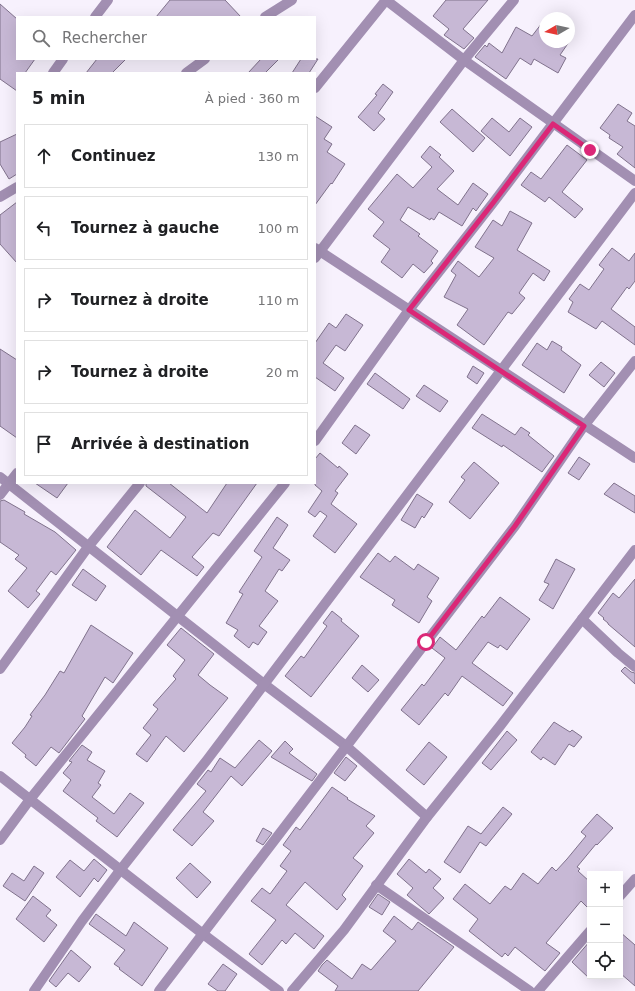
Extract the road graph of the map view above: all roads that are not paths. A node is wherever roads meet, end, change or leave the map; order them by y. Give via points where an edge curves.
1 (108, 0) edge
2 (292, 0) edge
3 (386, 0) edge
4 (514, 0) edge
5 (635, 15) edge
6 (96, 16) edge
7 (267, 16) edge
8 (62, 60) edge
9 (204, 60) edge
10 (464, 60) junction
11 (54, 72) edge
12 (187, 72) edge
13 (316, 87) edge
14 (553, 124) junction
15 (635, 181) edge
16 (16, 188) edge
17 (635, 193) edge
18 (0, 197) edge
19 (317, 252) edge
20 (409, 310) junction
21 (635, 361) edge
22 (501, 371) junction
23 (584, 426) junction
24 (316, 440) edge
25 (635, 458) edge
26 (16, 474) edge
27 (0, 476) edge
28 (9, 484) junction
29 (139, 484) edge
30 (284, 484) edge
31 (0, 495) edge
32 (88, 547) junction
33 (635, 550) edge
34 (178, 617) junction
35 (582, 619) junction
36 (635, 666) edge
37 (0, 669) edge
38 (264, 684) junction
39 (346, 746) junction
40 (0, 776) edge
41 (31, 798) junction
42 (427, 817) junction
43 (0, 840) edge
44 (121, 869) junction
45 (635, 879) edge
46 (376, 885) junction
47 (623, 893) edge
48 (203, 934) junction
49 (587, 934) edge
50 (34, 991) edge
51 (159, 991) edge
52 (279, 991) edge
53 (292, 991) edge
54 (530, 991) edge
55 (538, 991) edge

1 - 6 street
2 - 7 street
3 - 10 street
3 - 13 street
4 - 10 street
5 - 14 street
8 - 11 street
9 - 12 street
10 - 14 street
10 - 19 street
14 - 15 street
14 - 20 street
16 - 18 street
17 - 22 street
19 - 20 street
20 - 22 street
20 - 24 street
21 - 23 street
22 - 23 street
22 - 38 street
23 - 25 street
23 - 39 street via 515,526
26 - 28 street
27 - 28 street
28 - 31 street
28 - 32 street
29 - 32 street
30 - 34 street
32 - 34 street
32 - 37 street
33 - 35 street
34 - 38 street
34 - 41 street
35 - 36 street
35 - 42 street
38 - 39 street
38 - 44 street
39 - 42 street
39 - 48 street
40 - 41 street
41 - 43 street
41 - 44 street
42 - 46 street
44 - 48 street
44 - 50 street
45 - 47 street
46 - 53 street via 344,930
46 - 54 street
48 - 51 street
48 - 52 street
49 - 55 street

